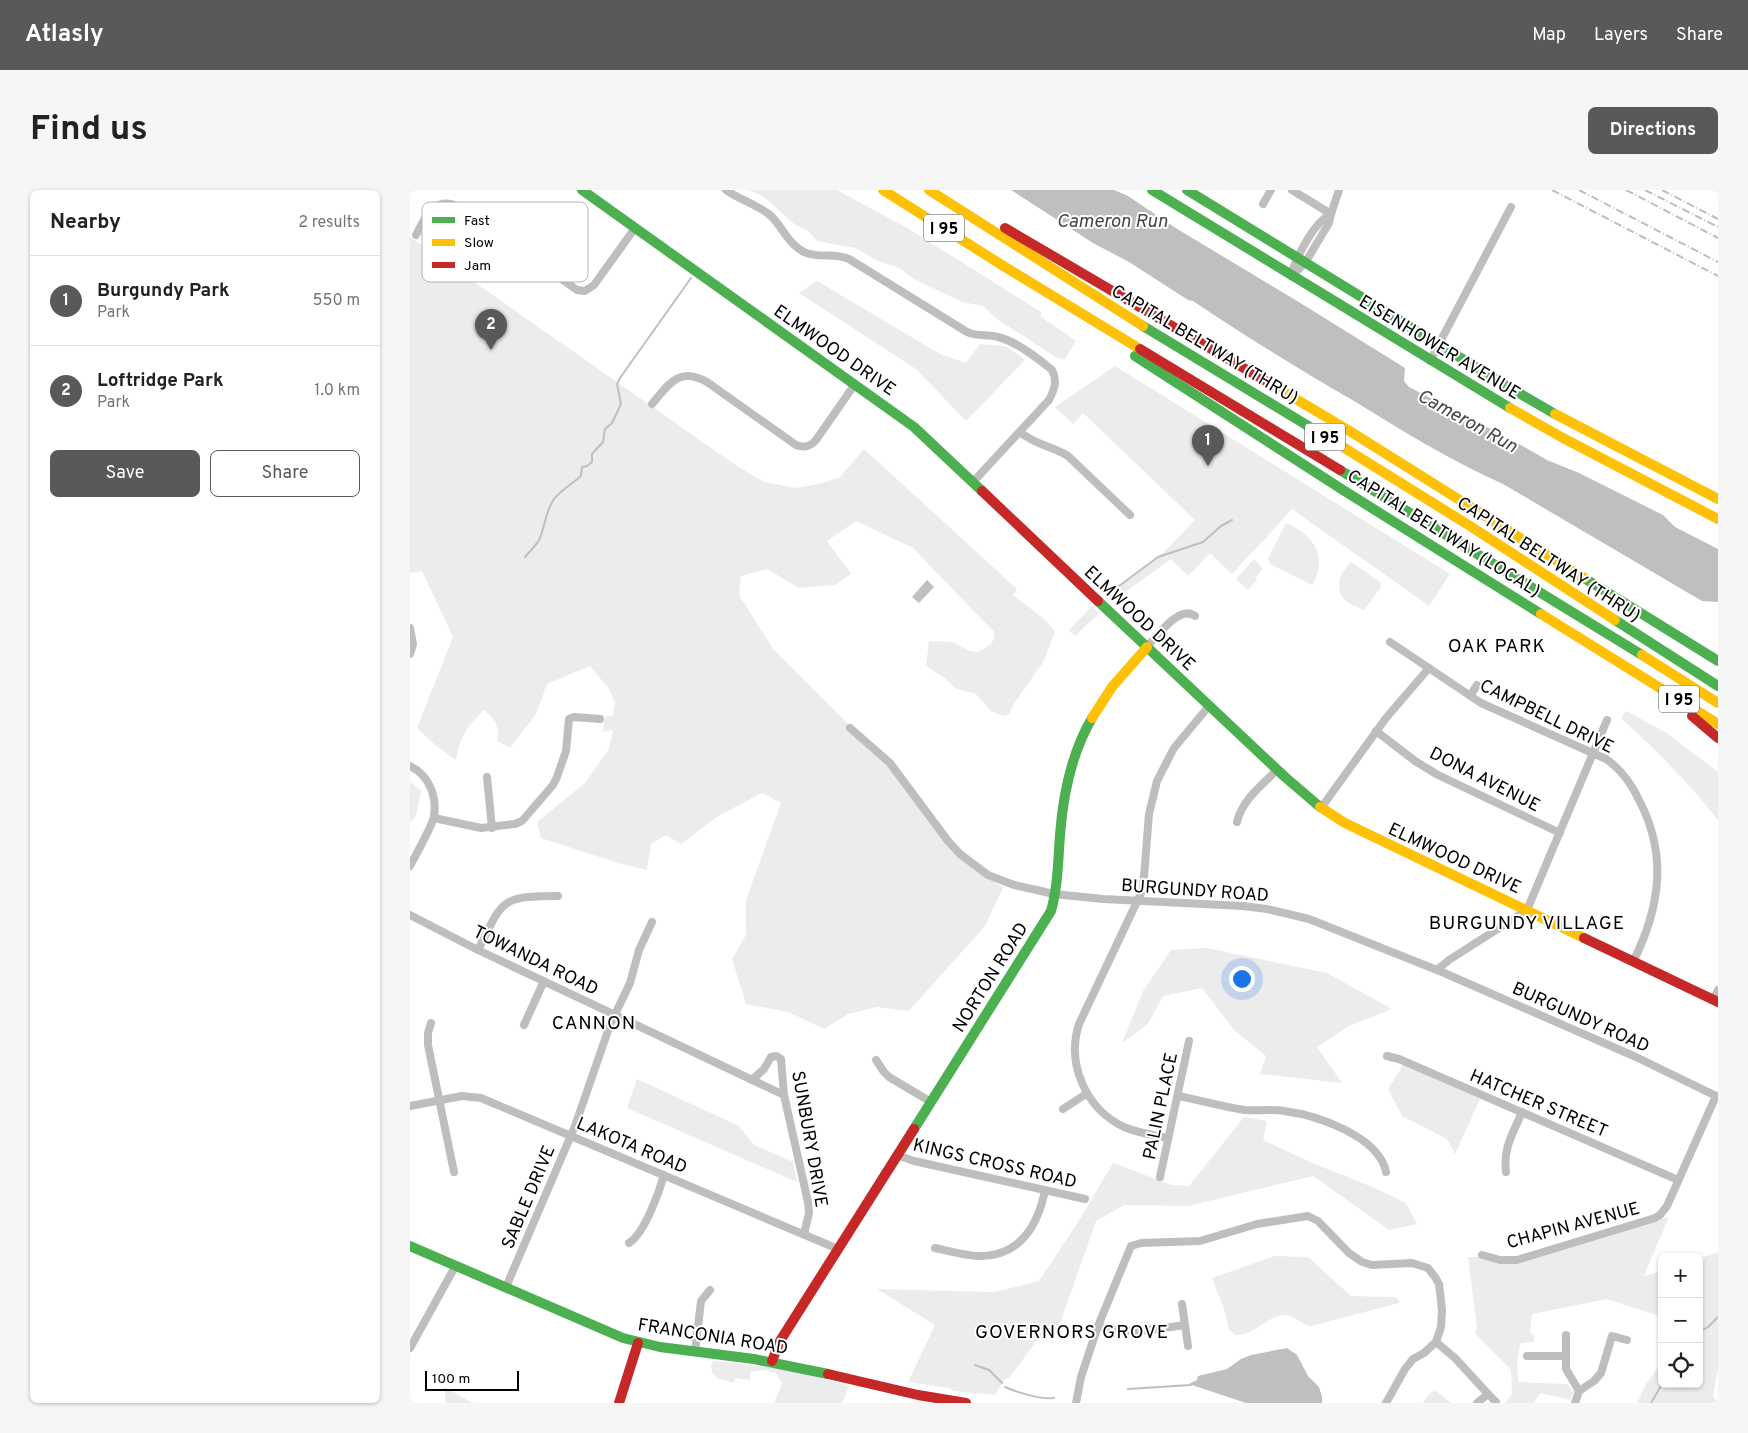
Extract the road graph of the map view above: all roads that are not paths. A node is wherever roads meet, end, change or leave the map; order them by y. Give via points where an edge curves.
1 (582, 190) edge
2 (726, 190) edge
3 (883, 190) edge
4 (929, 190) edge
5 (940, 190) edge
6 (1187, 190) edge
7 (1271, 190) edge
8 (1292, 190) edge
9 (1339, 190) edge
10 (1161, 191) edge
11 (1263, 204) dead end
12 (1511, 206) dead end
13 (1331, 214) junction
14 (422, 224) edge
15 (635, 228) junction
16 (416, 235) dead end
17 (1301, 260) junction
18 (1005, 267) junction
19 (1291, 276) junction
20 (566, 282) edge
21 (1438, 345) junction
22 (1430, 361) junction
23 (685, 366) dead end
24 (688, 374) junction
25 (855, 384) junction
26 (652, 404) dead end
27 (1020, 432) junction
28 (973, 482) junction
29 (1718, 499) edge
30 (1130, 515) dead end
31 (1718, 520) edge
32 (1616, 598) junction
33 (1195, 616) dead end
34 (410, 628) edge
35 (1390, 642) dead end
36 (1147, 647) junction
37 (1718, 652) edge
38 (410, 654) edge
39 (1718, 660) edge
40 (1429, 668) junction
41 (1640, 675) junction
42 (1476, 686) dead end
43 (1718, 686) edge
44 (1470, 696) junction
45 (1718, 703) edge
46 (1209, 706) junction
47 (600, 719) dead end
48 (1607, 720) dead end
49 (1718, 724) edge
50 (850, 728) dead end
51 (1376, 731) junction
52 (1718, 738) edge
53 (1593, 753) junction
54 (410, 766) edge
55 (1277, 770) junction
56 (487, 777) dead end
57 (1321, 808) junction
58 (434, 818) junction
59 (1237, 822) dead end
60 (492, 828) junction
61 (1560, 833) junction
62 (410, 866) edge
63 (1054, 894) junction
64 (558, 896) dead end
65 (1138, 900) junction
66 (1527, 910) junction
67 (410, 915) edge
68 (652, 922) dead end
69 (478, 950) junction
70 (1633, 962) junction
71 (1437, 970) junction
72 (544, 981) junction
73 (1716, 997) edge
74 (615, 1014) junction
75 (431, 1023) dead end
76 (524, 1025) dead end
77 (1189, 1041) dead end
78 (1388, 1056) dead end
79 (876, 1060) dead end
80 (752, 1080) junction
81 (1086, 1094) junction
82 (784, 1095) junction
83 (1178, 1096) junction
84 (1717, 1097) edge
85 (439, 1100) junction
86 (930, 1102) junction
87 (410, 1106) edge
88 (1063, 1109) dead end
89 (1522, 1112) junction
90 (571, 1136) junction
91 (1168, 1138) junction
92 (897, 1155) junction
93 (454, 1172) dead end
94 (1386, 1172) dead end
95 (1506, 1172) dead end
96 (664, 1175) junction
97 (1160, 1176) dead end
98 (1678, 1180) junction
99 (1045, 1190) junction
100 (1085, 1199) dead end
101 (804, 1234) junction
102 (629, 1243) dead end
103 (410, 1246) edge
104 (935, 1248) dead end
105 (838, 1249) junction
106 (1482, 1255) dead end
107 (456, 1265) junction
108 (506, 1287) junction
109 (710, 1290) dead end
110 (1182, 1304) dead end
111 (1185, 1325) junction
112 (1098, 1326) junction
113 (1566, 1335) dead end
114 (1627, 1340) dead end
115 (1436, 1342) junction
116 (638, 1343) junction
117 (1188, 1346) dead end
118 (410, 1348) edge
119 (695, 1352) junction
120 (1527, 1356) dead end
121 (1565, 1356) junction
122 (772, 1361) junction
123 (1579, 1391) junction
124 (1488, 1394) junction
125 (1496, 1402) edge
126 (619, 1403) edge
127 (966, 1403) edge
128 (1076, 1403) edge
129 (1386, 1403) edge
130 (1477, 1403) edge
131 (1575, 1403) edge

1 - 15 main road, ELMWOOD DRIVE
2 - 27 street via 771,216 801,250 812,255 835,254 849,258 967,332 1007,340 1048,366 1055,380 1052,395
3 - 18 main road, I 95
4 - 43 main road, CAPITAL BELTWAY (THRU) / I 95 via 1471,526
5 - 32 main road, CAPITAL BELTWAY (LOCAL) / I 95 via 1348,430
6 - 17 main road, EISENHOWER AVENUE
7 - 11 street
8 - 13 street
9 - 13 street
10 - 19 main road, EISENHOWER AVENUE
12 - 21 street
13 - 17 street via 1329,223
14 - 16 street
15 - 20 street via 589,290 577,290
15 - 25 main road, ELMWOOD DRIVE
17 - 19 street
17 - 21 main road, EISENHOWER AVENUE
18 - 41 main road, CAPITAL BELTWAY (LOCAL) / I 95 via 1073,316 1254,434
18 - 45 main road, CAPITAL BELTWAY (THRU) / I 95 via 1458,541
19 - 22 main road, EISENHOWER AVENUE
21 - 22 street
21 - 29 main road, EISENHOWER AVENUE via 1554,413
22 - 31 main road, EISENHOWER AVENUE via 1542,427
23 - 24 street
24 - 25 street via 707,382 796,445 804,447 816,440
24 - 26 street via 675,378
25 - 28 main road, ELMWOOD DRIVE via 914,426
27 - 28 street
27 - 30 street via 1035,443 1068,456
28 - 36 main road, ELMWOOD DRIVE
32 - 37 main road
32 - 39 main road, CAPITAL BELTWAY (LOCAL) / I 95
33 - 36 street, NORTON ROAD via 1178,615
34 - 38 street via 413,644
35 - 40 street, CAMPBELL DRIVE
36 - 46 main road, ELMWOOD DRIVE
36 - 63 main road, NORTON ROAD via 1104,696 1077,748 1063,802
40 - 44 street, CAMPBELL DRIVE
40 - 51 street
41 - 49 main road, CAPITAL BELTWAY (LOCAL) / I 95
41 - 52 main road
42 - 44 street
44 - 53 street, CAMPBELL DRIVE via 1494,710
46 - 55 main road, ELMWOOD DRIVE
46 - 65 street via 1174,748 1157,781 1149,814 1142,889
47 - 60 street via 569,719 564,759 553,785 522,821
48 - 53 street
50 - 63 street, BURGUNDY ROAD via 890,763 960,854 988,875
51 - 57 street
51 - 61 street, DONA AVENUE via 1438,774
53 - 61 street
53 - 70 street, CAMPBELL DRIVE via 1614,764 1628,779 1648,819 1656,846 1658,872 1652,914
54 - 58 street via 422,773 430,785
55 - 57 main road, ELMWOOD DRIVE
55 - 59 street via 1244,804
56 - 60 street
57 - 66 main road, ELMWOOD DRIVE via 1345,823
58 - 60 street
58 - 62 street
61 - 66 street
63 - 65 street, BURGUNDY ROAD
63 - 86 main road, NORTON ROAD via 1047,916
64 - 69 street via 524,896 508,902 495,915
65 - 71 street, BURGUNDY ROAD via 1243,906 1288,913
65 - 81 street via 1077,1030 1076,1063
66 - 70 main road, ELMWOOD DRIVE
66 - 71 street
67 - 69 street, TOWANDA ROAD
68 - 74 street, SABLE DRIVE via 639,950 630,984
69 - 72 street, TOWANDA ROAD
70 - 73 main road, ELMWOOD DRIVE
71 - 84 street, BURGUNDY ROAD via 1636,1057
72 - 74 street, TOWANDA ROAD
72 - 76 street
74 - 80 street, TOWANDA ROAD
74 - 90 street, SABLE DRIVE
75 - 85 street via 428,1046
77 - 83 street, PALIN PLACE
78 - 89 street, HATCHER STREET
79 - 86 street via 889,1076
80 - 82 street, TOWANDA ROAD
80 - 82 street, SUNBURY DRIVE via 771,1057 779,1058
81 - 88 street
81 - 91 street via 1115,1122
82 - 101 street, SUNBURY DRIVE via 808,1202
83 - 91 street, PALIN PLACE
83 - 94 street via 1245,1110 1282,1110 1314,1117 1357,1137 1378,1154
84 - 98 street, CHAPIN AVENUE
85 - 87 street, LAKOTA ROAD
85 - 90 street, LAKOTA ROAD via 462,1096 481,1098
85 - 93 street
86 - 92 main road, NORTON ROAD
89 - 95 street via 1504,1157
89 - 98 street, HATCHER STREET
90 - 96 street, LAKOTA ROAD
90 - 108 street, SABLE DRIVE
91 - 97 street, PALIN PLACE
92 - 99 street, KINGS CROSS ROAD
92 - 105 main road, NORTON ROAD
96 - 101 street, LAKOTA ROAD
96 - 102 street via 642,1230
98 - 106 street, CHAPIN AVENUE via 1667,1206 1655,1218 1517,1260
99 - 100 street, KINGS CROSS ROAD
99 - 104 street via 1033,1227 1008,1249 978,1256
101 - 105 street, LAKOTA ROAD
103 - 107 main road, FRANCONIA ROAD
105 - 122 main road, NORTON ROAD via 780,1341
107 - 108 main road, FRANCONIA ROAD
107 - 118 street
108 - 116 main road, FRANCONIA ROAD
109 - 119 street via 701,1301
110 - 111 street
111 - 112 street via 1130,1332
111 - 117 street
112 - 115 street via 1131,1246 1200,1241 1257,1224 1308,1216 1318,1221 1362,1262 1372,1265 1412,1263 1428,1268 1441,1293 1441,1327
112 - 128 street
113 - 121 street
114 - 123 street via 1612,1336 1601,1373
115 - 124 street
115 - 129 street via 1409,1363
116 - 119 main road, FRANCONIA ROAD
116 - 126 main road
119 - 122 main road, FRANCONIA ROAD
120 - 121 street
121 - 123 street via 1566,1369
122 - 127 main road, FRANCONIA ROAD via 926,1397
123 - 131 street
124 - 125 street
124 - 130 street

